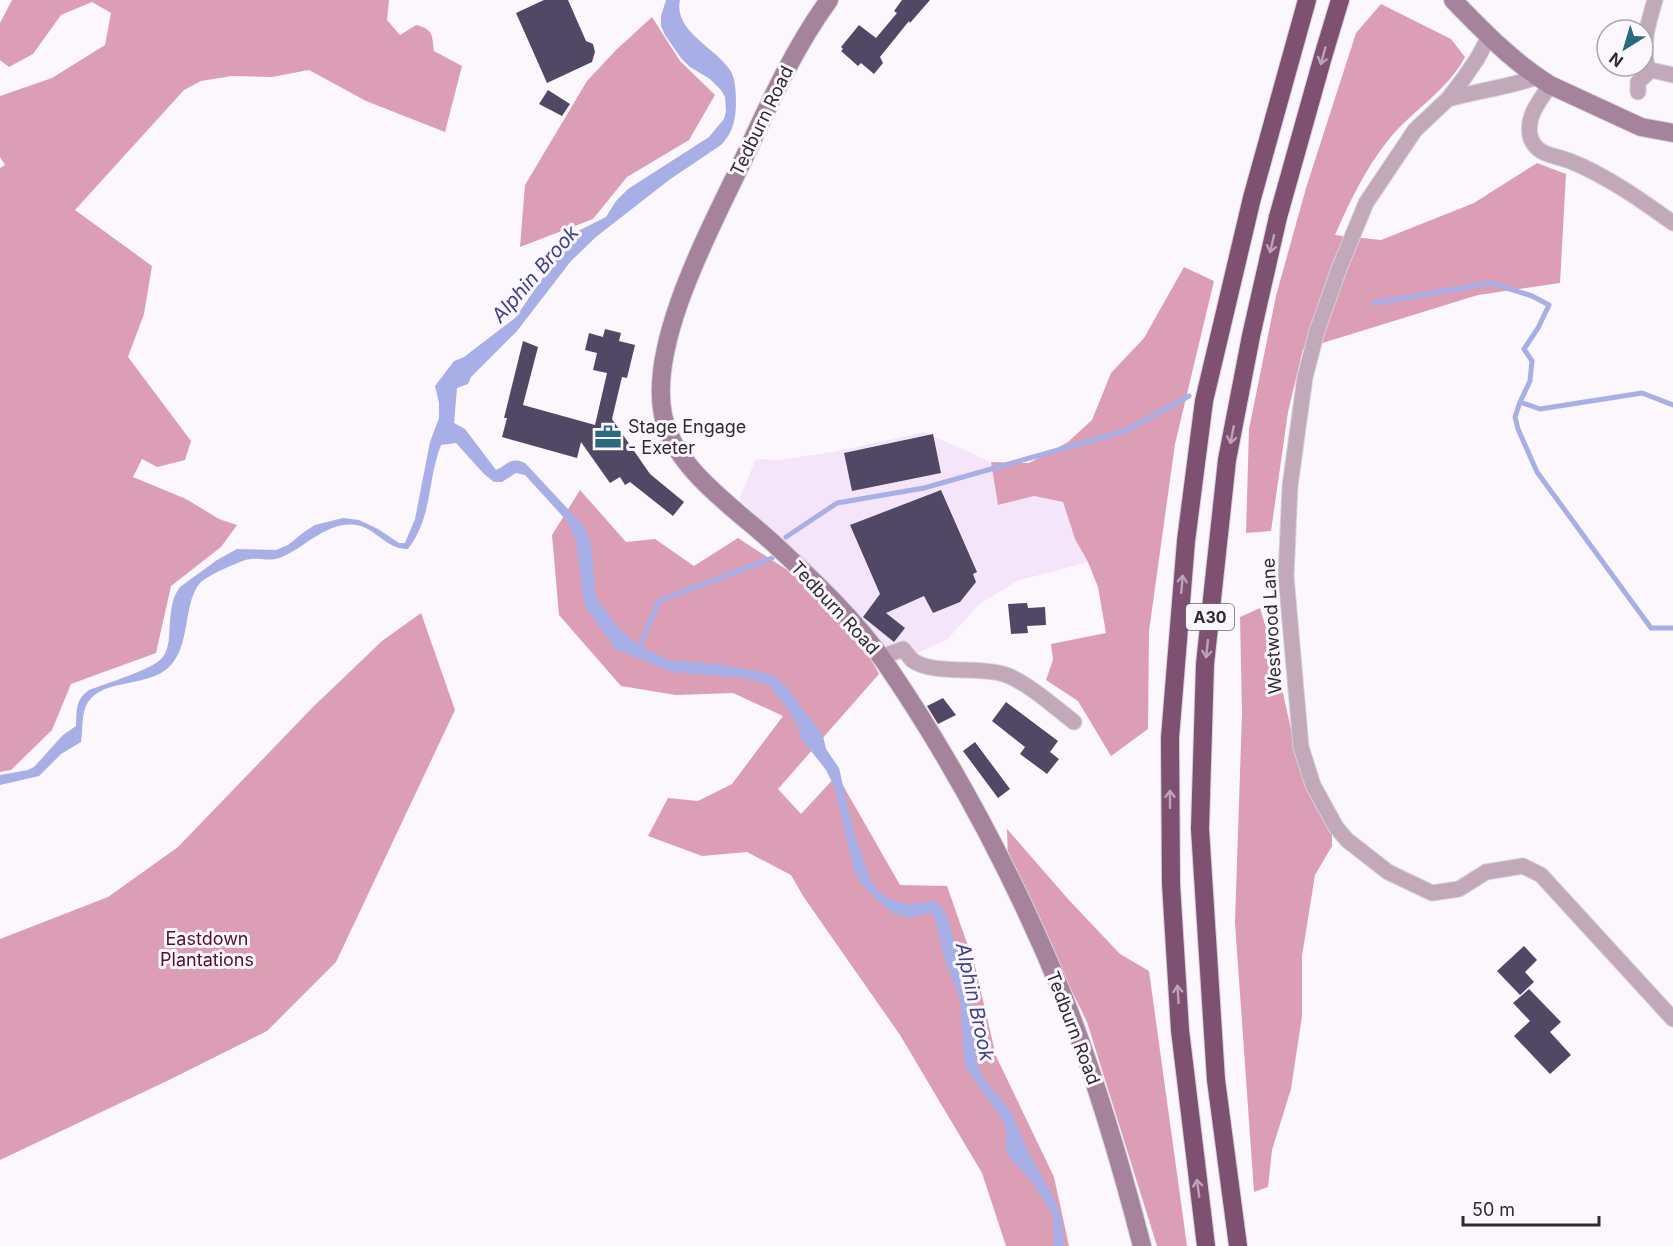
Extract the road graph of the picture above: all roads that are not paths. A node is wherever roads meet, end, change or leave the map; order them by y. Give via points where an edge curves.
1 (829, 0) edge
2 (1307, 0) edge
3 (1340, 0) edge
4 (1453, 0) edge
5 (1654, 0) edge
6 (1650, 18) edge
7 (1489, 37) junction
8 (1655, 71) edge
9 (1673, 75) edge
10 (1642, 78) edge
11 (1544, 81) junction
12 (1638, 92) dead end
13 (1448, 99) junction
14 (1673, 133) edge
15 (1673, 223) edge
16 (881, 657) junction
17 (1074, 722) dead end
18 (1673, 1019) edge
19 (1142, 1246) edge
20 (1206, 1246) edge
21 (1238, 1246) edge

1 - 16 street, Tedburn Road via 805,36 764,115 703,244 666,345 663,416 675,447 704,482 817,585
20 -> 2 highway, A30 via 1180,1030 1171,884 1170,738 1186,541 1204,401 1251,198
3 -> 21 highway, A30 via 1278,217 1251,336 1227,460 1205,664 1200,829 1216,1080
4 - 7 street
5 - 6 street
7 - 11 street
7 - 13 street, Westwood Lane
8 - 9 street
10 - 12 street
11 - 13 street
11 - 14 street via 1641,127
11 - 15 street via 1529,120 1537,149 1606,179
13 - 18 street, Westwood Lane via 1415,130 1366,203 1339,268 1305,377 1290,486 1286,576 1301,747 1313,785 1336,827 1388,872 1432,893 1459,889 1486,872 1523,866 1541,875
16 - 17 street via 903,649 912,660 927,666 1007,676 1033,689
16 - 19 street, Tedburn Road via 968,797 1062,994 1105,1115

